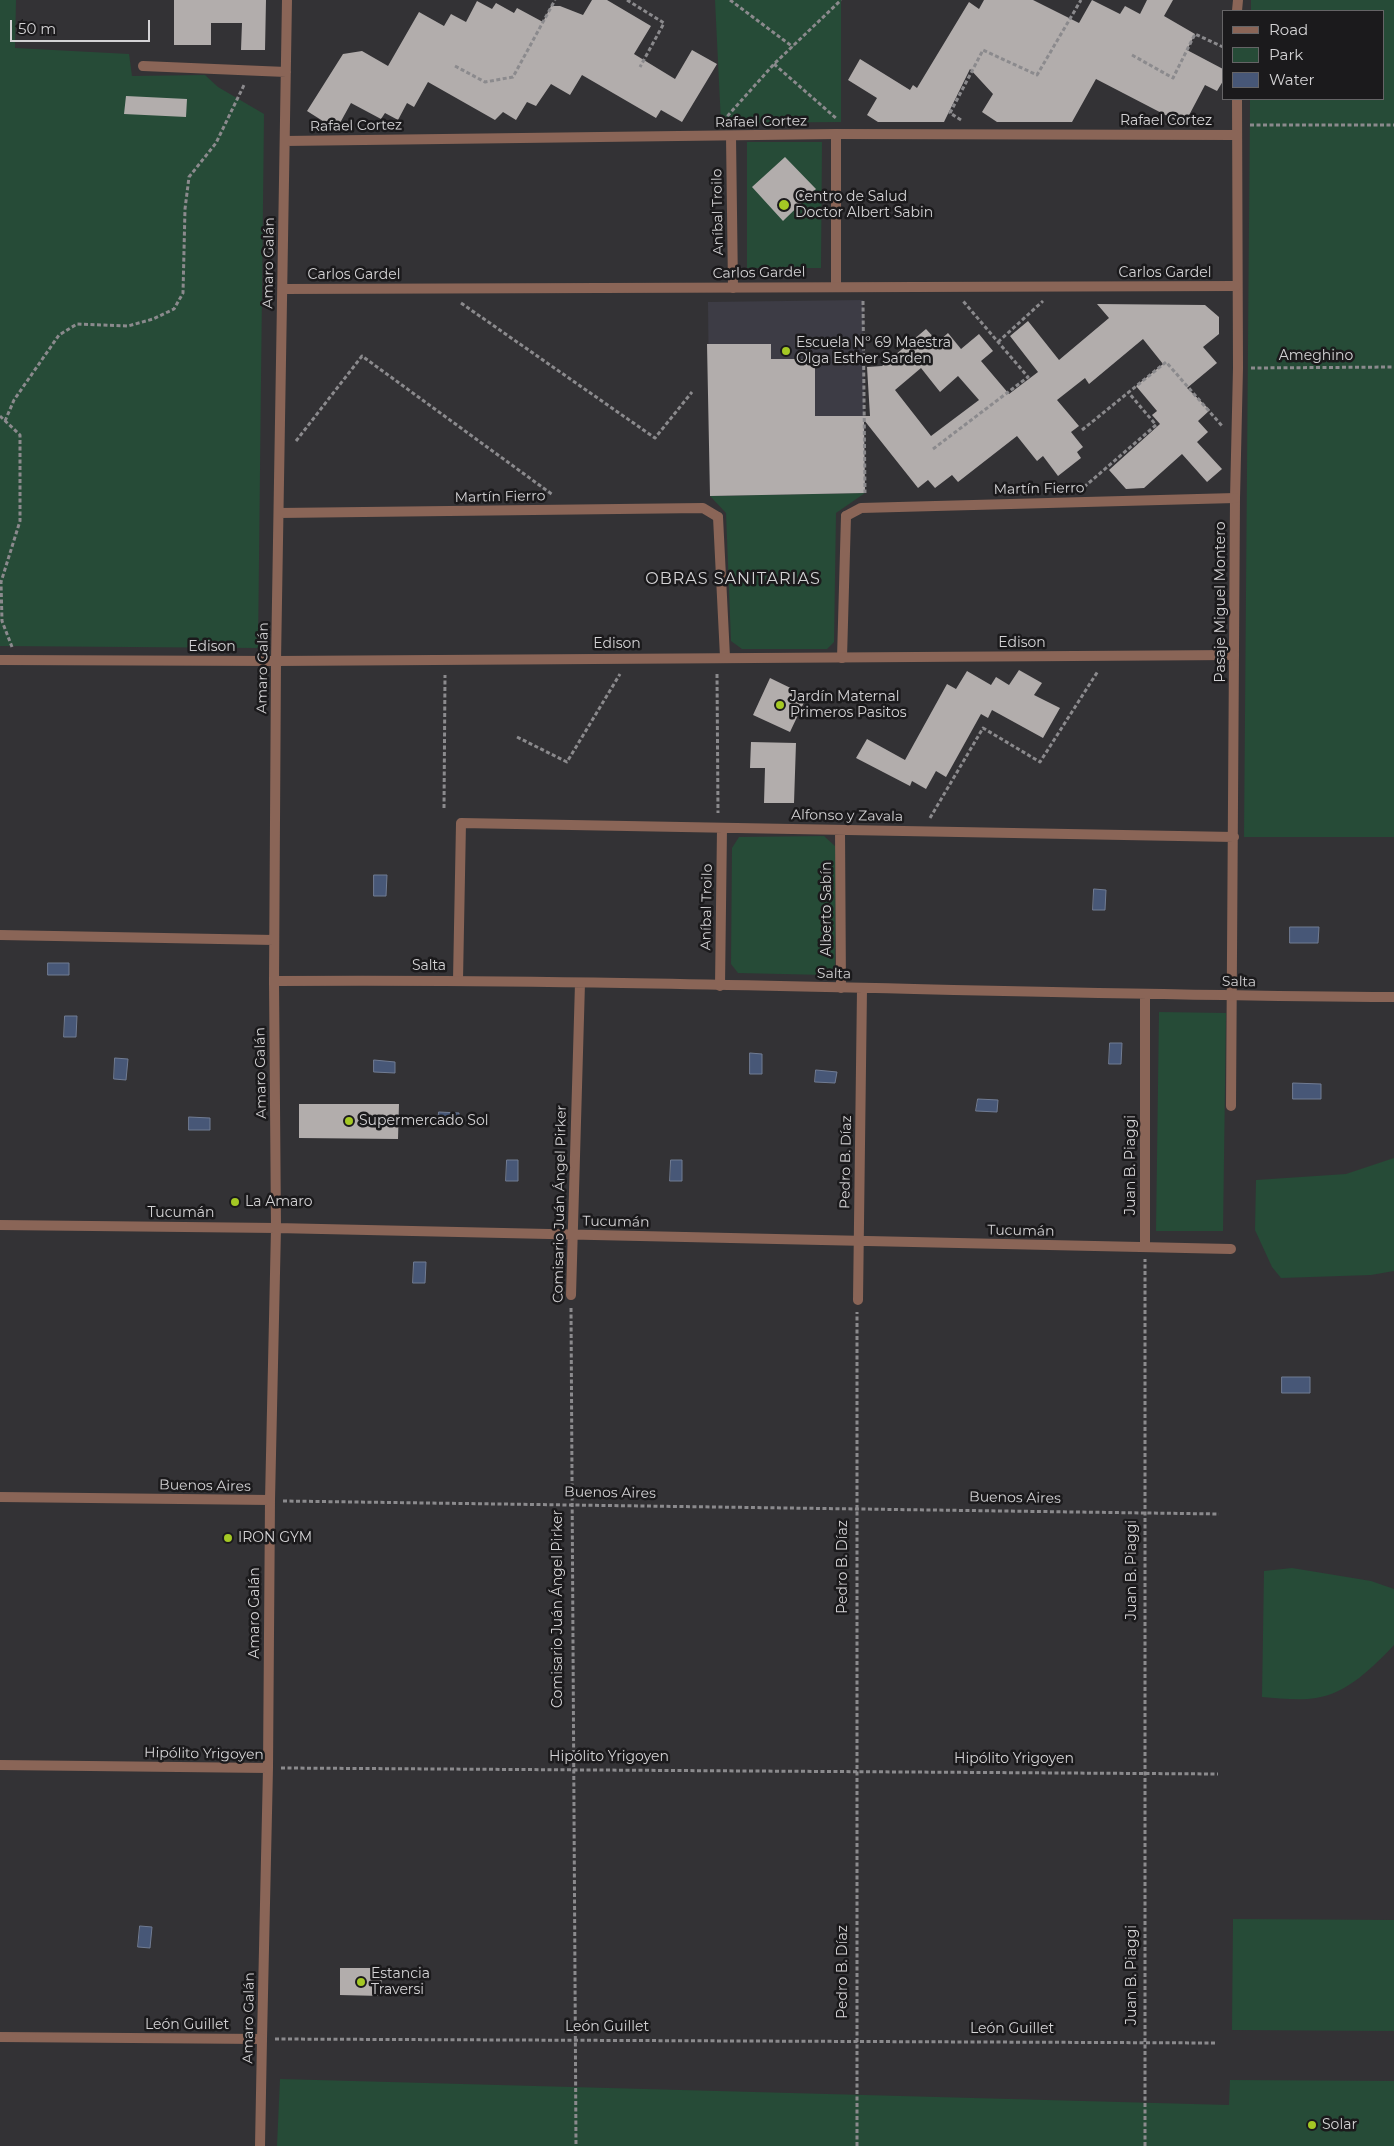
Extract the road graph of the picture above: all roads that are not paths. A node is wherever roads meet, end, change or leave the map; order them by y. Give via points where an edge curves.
1 (287, 0) edge
2 (143, 66) dead end
3 (286, 72) junction
4 (1237, 100) edge
5 (1237, 130) junction
6 (836, 134) junction
7 (731, 136) junction
8 (285, 141) junction
9 (836, 286) junction
10 (1236, 286) junction
11 (733, 288) junction
12 (283, 289) junction
13 (1235, 498) junction
14 (279, 513) junction
15 (1234, 655) junction
16 (725, 657) junction
17 (842, 658) junction
18 (0, 660) edge
19 (276, 661) junction
20 (722, 828) junction
21 (840, 830) junction
22 (1234, 837) junction
23 (0, 935) edge
24 (274, 940) junction
25 (458, 980) junction
26 (274, 981) junction
27 (580, 983) junction
28 (720, 986) junction
29 (841, 988) junction
30 (862, 989) junction
31 (1145, 994) junction
32 (1232, 996) junction
33 (1394, 997) edge
34 (1231, 1106) dead end
35 (0, 1226) edge
36 (276, 1228) junction
37 (572, 1234) junction
38 (859, 1241) junction
39 (1146, 1247) junction
40 (1231, 1249) dead end
41 (571, 1295) road end
42 (858, 1300) road end
43 (0, 1498) edge
44 (270, 1500) junction
45 (0, 1765) edge
46 (268, 1768) junction
47 (0, 2037) edge
48 (262, 2039) junction
49 (260, 2146) edge

1 - 3 street, Amaro Galán
2 - 3 street
3 - 8 street, Amaro Galán
4 - 5 street, Pasaje Miguel Montero
5 - 6 street, Rafael Cortez
5 - 10 street, Pasaje Miguel Montero
6 - 7 street, Rafael Cortez
6 - 9 street
7 - 8 street, Rafael Cortez
7 - 11 street, Aníbal Troilo
8 - 12 street, Amaro Galán
9 - 10 street, Carlos Gardel
9 - 11 street, Carlos Gardel
10 - 13 street, Pasaje Miguel Montero
11 - 12 street, Carlos Gardel
12 - 14 street, Amaro Galán
13 - 15 street, Pasaje Miguel Montero
13 - 17 street, Martín Fierro via 861,508 846,516
14 - 16 street, Martín Fierro via 704,508 718,517
14 - 19 street, Amaro Galán
15 - 17 street, Edison
15 - 22 street, Pasaje Miguel Montero
16 - 17 street, Edison
16 - 19 street, Edison
18 - 19 street, Edison
19 - 24 street, Amaro Galán
20 - 21 street, Alfonso y Zavala
20 - 25 street, Alfonso y Zavala via 460,823
20 - 28 street, Aníbal Troilo
21 - 22 street, Alfonso y Zavala
21 - 29 street, Alberto Sabín
22 - 32 street, Pasaje Miguel Montero
23 - 24 street
24 - 26 street, Amaro Galán
25 - 26 street, Salta
25 - 27 street, Salta
26 - 36 street, Amaro Galán
27 - 28 street, Salta
27 - 37 street, Comisario Juán Ángel Pirker
28 - 29 street, Salta
29 - 30 street, Salta
30 - 31 street, Salta
30 - 38 street, Pedro B. Díaz
31 - 32 street, Salta
31 - 39 street, Juan B. Piaggi
32 - 33 street, Salta
32 - 34 street, Pasaje Miguel Montero
35 - 36 street, Tucumán
36 - 37 street, Tucumán
36 - 44 street, Amaro Galán
37 - 38 street, Tucumán
37 - 41 street, Comisario Juán Ángel Pirker
38 - 39 street, Tucumán
38 - 42 street, Pedro B. Díaz
39 - 40 street, Tucumán
43 - 44 street, Buenos Aires
44 - 46 street, Amaro Galán
45 - 46 street, Hipólito Yrigoyen
46 - 48 street, Amaro Galán
47 - 48 street, León Guillet
48 - 49 street, Amaro Galán

